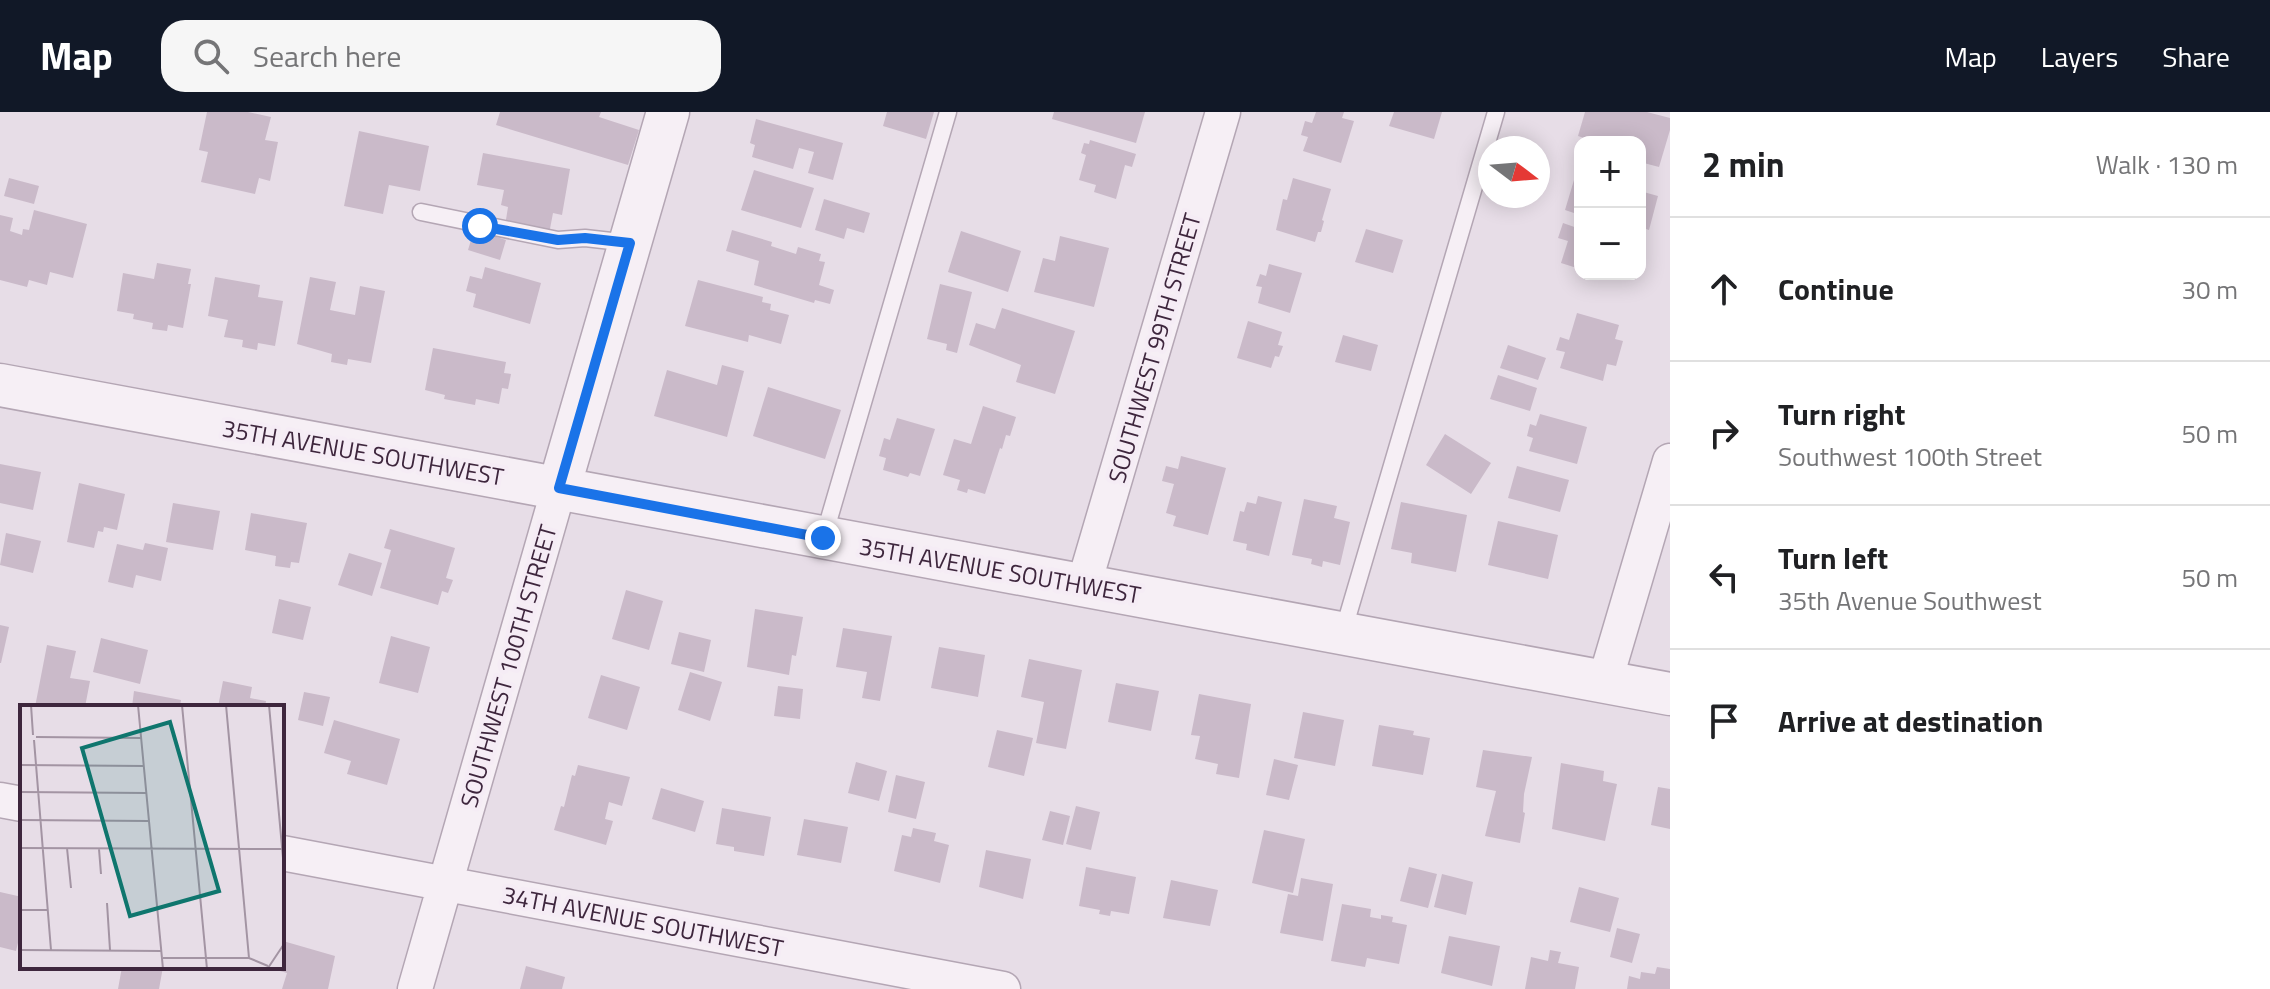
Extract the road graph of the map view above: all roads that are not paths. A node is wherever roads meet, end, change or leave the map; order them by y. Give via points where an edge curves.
1 (668, 112) edge
2 (948, 112) edge
3 (1223, 112) edge
4 (1496, 112) edge
5 (421, 212) dead end
6 (630, 243) junction
7 (0, 385) edge
8 (1670, 461) edge
9 (559, 488) junction
10 (823, 538) junction
11 (1084, 584) junction
12 (1342, 634) junction
13 (1605, 681) junction
14 (1670, 694) edge
15 (0, 800) edge
16 (20, 804) edge
17 (284, 853) edge
18 (445, 883) junction
19 (415, 989) edge
20 (1003, 989) edge

1 - 6 street, SOUTHWEST 100TH STREET
2 - 10 lane
3 - 11 street, SOUTHWEST 99TH STREET
4 - 12 lane
5 - 6 lane via 558,240
6 - 9 street, SOUTHWEST 100TH STREET
7 - 9 street, 35TH AVENUE SOUTHWEST
8 - 13 street
9 - 10 street, 35TH AVENUE SOUTHWEST
9 - 18 street, SOUTHWEST 100TH STREET
10 - 11 street, 35TH AVENUE SOUTHWEST
11 - 12 street, 35TH AVENUE SOUTHWEST
12 - 13 street, 35TH AVENUE SOUTHWEST
13 - 14 street, 35TH AVENUE SOUTHWEST
15 - 16 street
17 - 18 street, 34TH AVENUE SOUTHWEST
18 - 19 street, SOUTHWEST 100TH STREET
18 - 20 street, 34TH AVENUE SOUTHWEST

